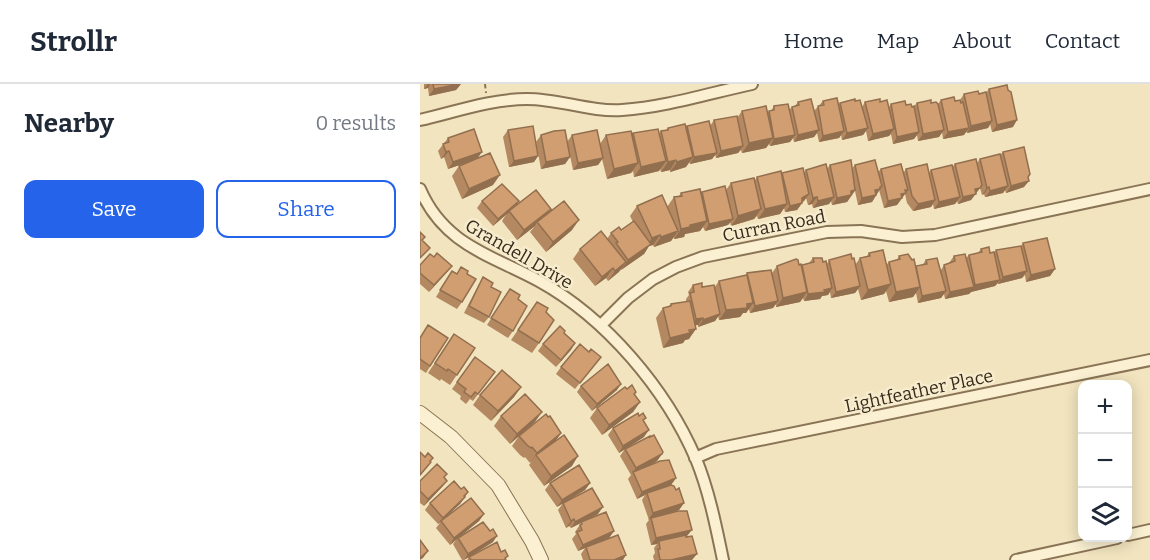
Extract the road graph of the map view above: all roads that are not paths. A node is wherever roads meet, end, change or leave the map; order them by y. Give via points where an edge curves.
1 (752, 84) edge
2 (420, 120) edge
3 (420, 189) edge
4 (1150, 189) edge
5 (601, 325) junction
6 (1150, 360) edge
7 (420, 413) edge
8 (695, 458) junction
9 (1150, 530) edge
10 (1132, 534) edge
11 (1095, 542) edge
12 (541, 560) edge
13 (723, 560) edge
14 (1016, 560) edge

1 - 2 street via 640,108 609,110 526,99
3 - 5 street, Grandell Drive via 435,216 456,237 540,282
4 - 5 street, Curran Road via 935,235 827,232 718,254 683,264 653,279
5 - 8 street, Grandell Drive via 652,385
6 - 8 street, Lightfeather Place via 716,449
7 - 12 street via 451,437 498,485
8 - 13 street, Grandell Drive
9 - 10 street
11 - 14 street

